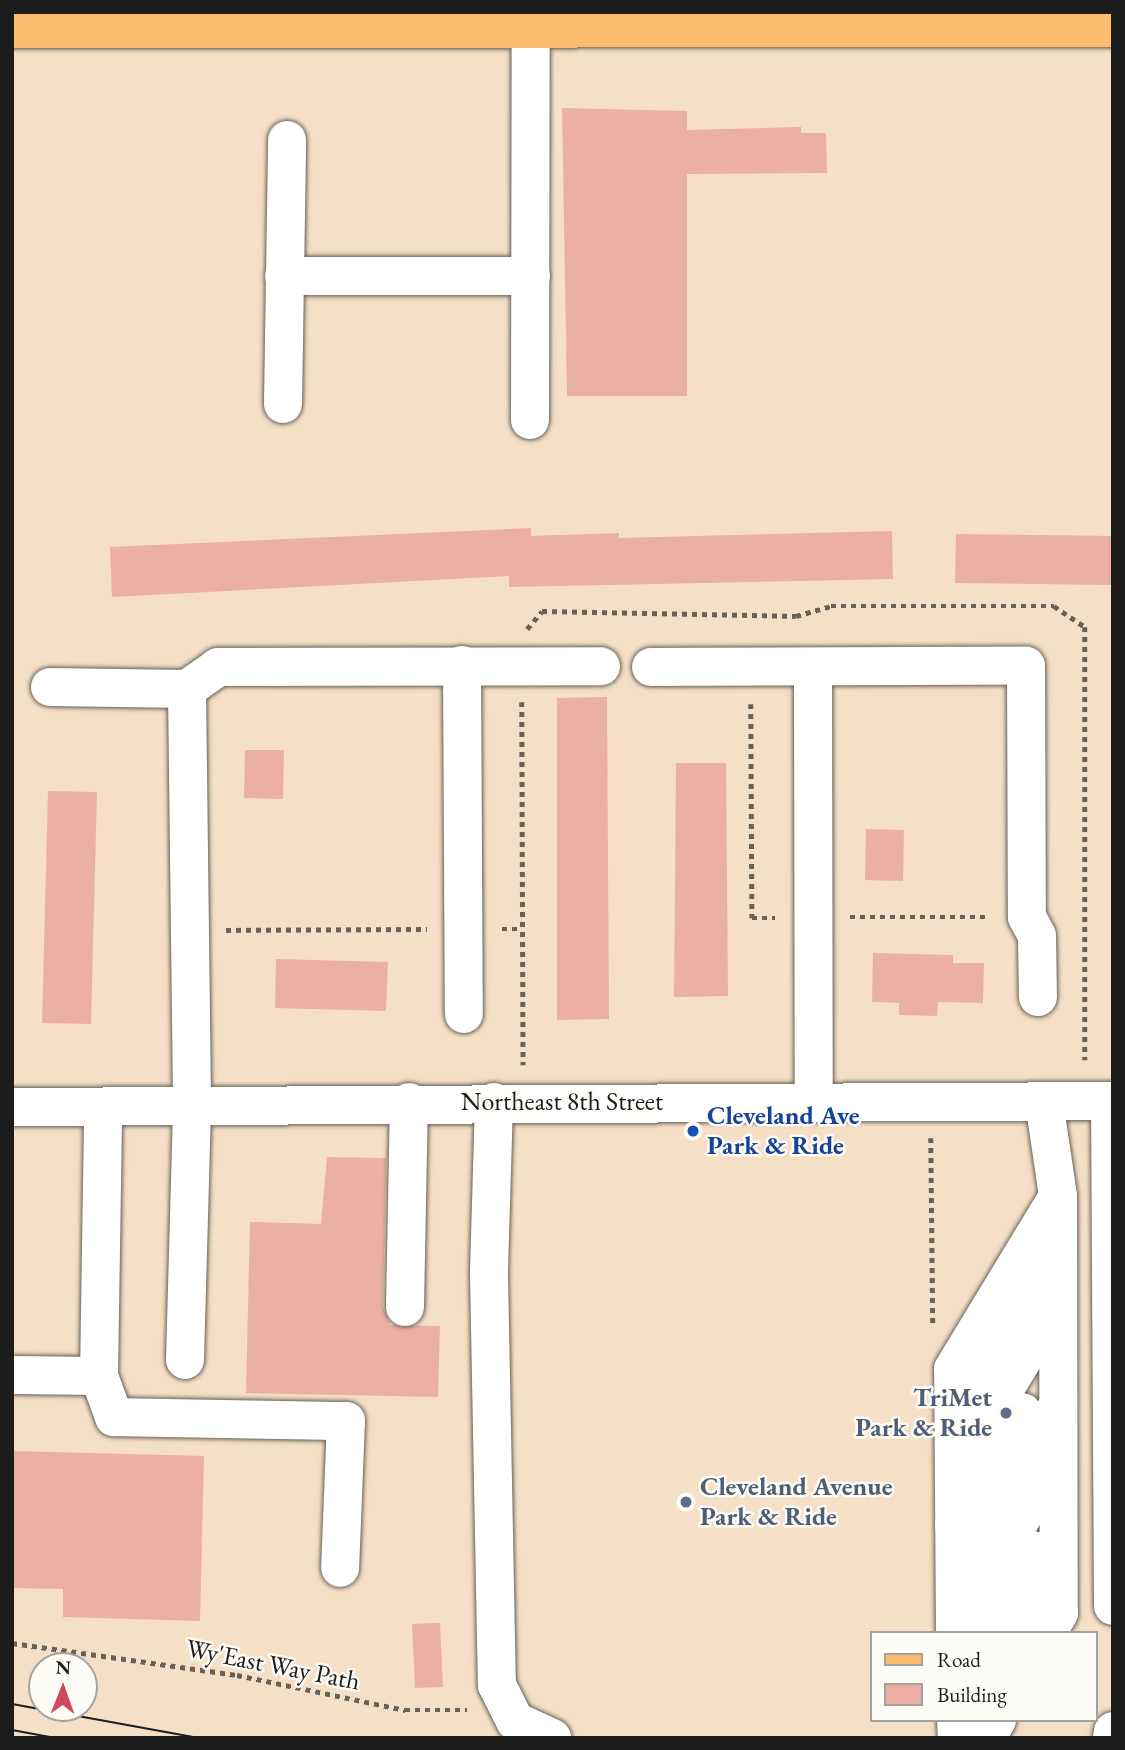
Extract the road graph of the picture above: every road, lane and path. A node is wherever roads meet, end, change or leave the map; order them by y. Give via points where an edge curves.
1 (974, 21) edge
2 (1113, 28) edge
3 (12, 29) edge
4 (531, 30) junction
5 (288, 140) dead end
6 (284, 276) junction
7 (531, 276) junction
8 (283, 404) dead end
9 (530, 421) dead end
10 (462, 665) junction
11 (601, 666) dead end
12 (651, 667) dead end
13 (813, 670) junction
14 (50, 687) dead end
15 (187, 689) junction
16 (463, 929) junction
17 (521, 929) dead end
18 (190, 930) junction
19 (1038, 997) dead end
20 (464, 1014) dead end
21 (1044, 1101) junction
22 (1112, 1101) edge
23 (409, 1102) junction
24 (494, 1102) junction
25 (814, 1102) junction
26 (12, 1107) edge
27 (103, 1108) junction
28 (192, 1109) junction
29 (1058, 1196) junction
30 (1058, 1248) junction
31 (1058, 1301) junction
32 (405, 1307) dead end
33 (1058, 1353) junction
34 (185, 1360) dead end
35 (12, 1375) edge
36 (99, 1376) junction
37 (1058, 1405) junction
38 (954, 1421) junction
39 (1058, 1457) junction
40 (954, 1473) junction
41 (1058, 1509) junction
42 (954, 1525) junction
43 (1059, 1562) junction
44 (340, 1568) dead end
45 (955, 1578) junction
46 (1113, 1606) edge
47 (965, 1631) edge
48 (966, 1631) edge
49 (966, 1631) edge
50 (1018, 1631) edge
51 (1048, 1631) edge
52 (12, 1643) edge
53 (478, 1710) dead end
54 (990, 1722) edge
55 (964, 1730) edge
56 (1113, 1731) edge
57 (552, 1738) edge
58 (1112, 1738) edge

1 - 2 main road
1 - 4 main road
3 - 4 main road
4 - 7 street
5 - 6 street
6 - 7 street
6 - 8 street
7 - 9 street
10 - 11 street
10 - 15 street via 218,667
10 - 16 street
12 - 13 street
13 - 19 street via 849,664 1026,666 1027,917 1037,936
13 - 25 street
14 - 15 street
15 - 18 street
16 - 17 path
16 - 18 path
16 - 20 street
18 - 28 street
21 - 22 street, Northeast 8th Street
21 - 25 street, Northeast 8th Street
21 - 29 street
22 - 46 street
23 - 24 street, Northeast 8th Street
23 - 28 street, Northeast 8th Street
23 - 32 street
24 - 25 street, Northeast 8th Street
24 - 57 street via 495,1211 489,1288 497,1685 514,1721
26 - 27 street, Northeast 8th Street
27 - 28 street, Northeast 8th Street
27 - 36 street
28 - 34 street
29 - 30 street
29 - 38 street via 953,1369
30 - 31 street
30 - 38 street
31 - 33 street
31 - 40 street
33 - 37 street
33 - 42 street
35 - 36 street
36 - 44 street via 114,1417 346,1421
37 - 39 street
37 - 45 street
38 - 40 street
39 - 41 street
39 - 48 street
40 - 42 street
41 - 43 street
41 - 49 street
42 - 45 street
43 - 50 street
43 - 51 street via 1059,1613
45 - 47 street
52 - 53 path, Wy'East Way Path via 237,1675 405,1710
54 - 55 street
56 - 58 street

